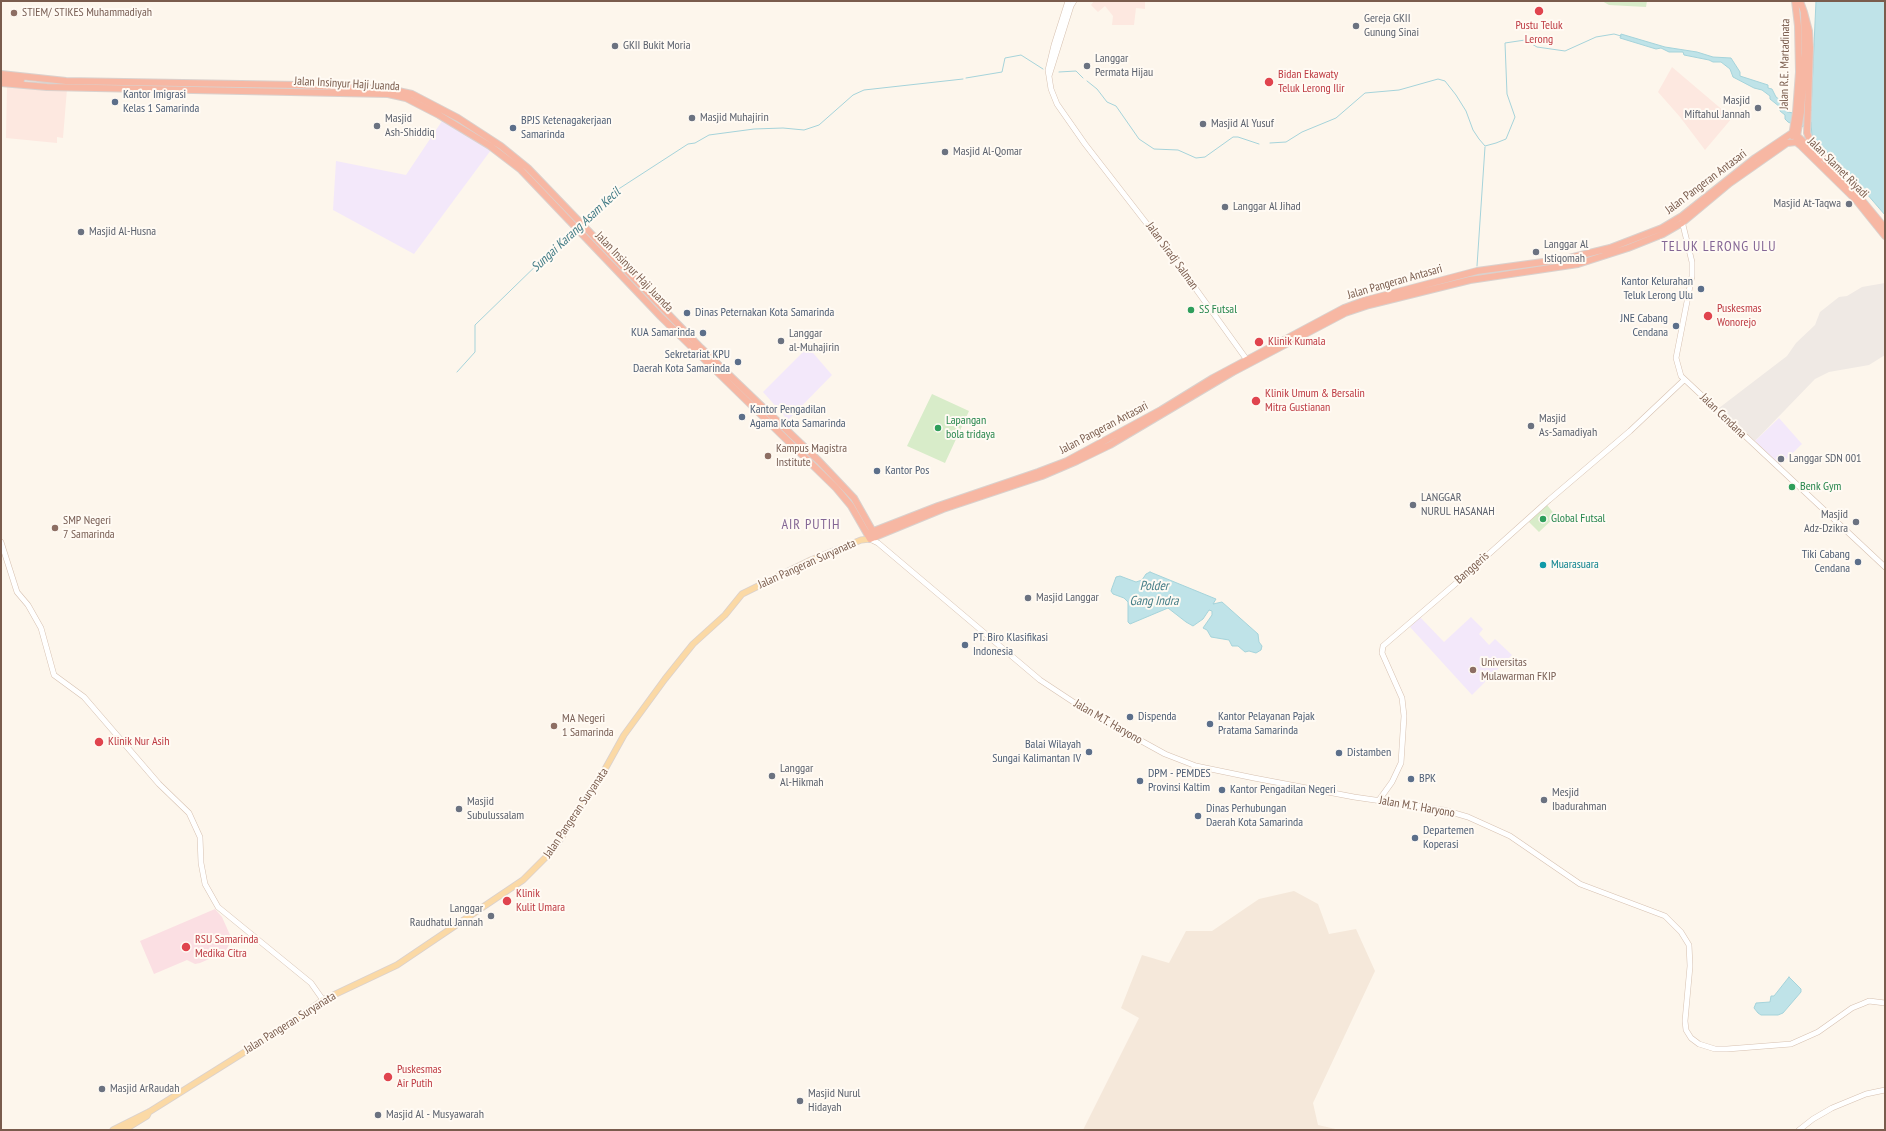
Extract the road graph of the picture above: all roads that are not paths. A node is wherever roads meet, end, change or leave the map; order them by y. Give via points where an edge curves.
1 (1068, 1) edge
2 (1074, 1) edge
3 (1795, 1) edge
4 (1800, 1) edge
5 (1, 74) edge
6 (1049, 76) junction
7 (1, 79) edge
8 (1, 83) edge
9 (65, 84) junction
10 (1801, 111) junction
11 (1793, 136) junction
12 (1832, 169) junction
13 (1682, 220) junction
14 (1885, 228) edge
15 (1885, 236) edge
16 (1486, 270) junction
17 (1487, 277) junction
18 (1247, 360) junction
19 (1684, 380) junction
20 (980, 493) junction
21 (871, 535) junction
22 (1, 542) edge
23 (1885, 567) edge
24 (1380, 800) junction
25 (323, 1000) junction
26 (1885, 1003) edge
27 (1885, 1090) edge
28 (149, 1112) junction
29 (113, 1130) edge
30 (124, 1130) edge
31 (1799, 1130) edge

1 - 6 main road via 1054,45
2 - 6 main road via 1070,6
3 - 10 highway, Jalan R.E. Martadinata
4 - 10 highway, Jalan R.E. Martadinata via 1804,12 1805,60
5 - 9 highway, Jalan Insinyur Haji Juanda
6 - 18 main road, Jalan Siradj Salman via 1057,104 1070,124 1175,260
7 - 9 highway
8 - 9 highway, Jalan Insinyur Haji Juanda
9 - 21 highway, Jalan Insinyur Haji Juanda via 388,94 415,102 474,131 520,169 574,221 698,350 809,451 854,498
10 - 11 highway
10 - 12 highway via 1809,139
11 - 12 highway, Jalan Slamet Riyadi
11 - 13 highway, Jalan Pangeran Antasari
11 - 13 highway, Jalan Pangeran Antasari via 1755,158
11 - 15 highway, Jalan Slamet Riyadi via 1856,200
12 - 14 highway, Jalan Slamet Riyadi
13 - 16 highway, Jalan Pangeran Antasari via 1610,248 1564,259
13 - 17 highway, Jalan Pangeran Antasari via 1663,234 1578,264
13 - 19 main road, Jalan Cendana via 1692,266 1692,283 1676,358 1678,370
16 - 17 highway
16 - 18 highway, Jalan Pangeran Antasari via 1363,301 1318,321
17 - 20 highway, Jalan Pangeran Antasari via 1345,313 1233,372 1077,461 1042,476
18 - 20 highway, Jalan Pangeran Antasari via 1074,457
19 - 23 main road, Jalan Cendana
19 - 24 main road, Banggeris via 1630,431 1383,646 1382,653 1402,698 1404,716 1402,763
20 - 21 highway, Jalan Pangeran Antasari
21 - 24 main road, Jalan M.T. Haryono via 1040,680 1087,711 1173,758 1204,768
21 - 25 main road, Jalan Pangeran Suryanata via 811,560 742,595 725,615 693,644 662,683 624,736 554,849 533,872 397,965
22 - 25 main road via 17,592 41,628 54,674 84,697 160,784 189,813 200,837 205,884 218,907 311,983
24 - 26 main road, Jalan M.T. Haryono via 1444,810 1482,822 1510,836 1580,884 1665,916 1682,932 1689,945 1690,966 1685,1021 1686,1030 1699,1044 1727,1049 1791,1044 1818,1032 1852,1008 1869,1001
25 - 28 main road, Jalan Pangeran Suryanata
27 - 31 main road via 1866,1094 1836,1106
28 - 29 main road, Jalan Pangeran Suryanata
28 - 30 main road, Jalan Pangeran Suryanata via 147,1116

